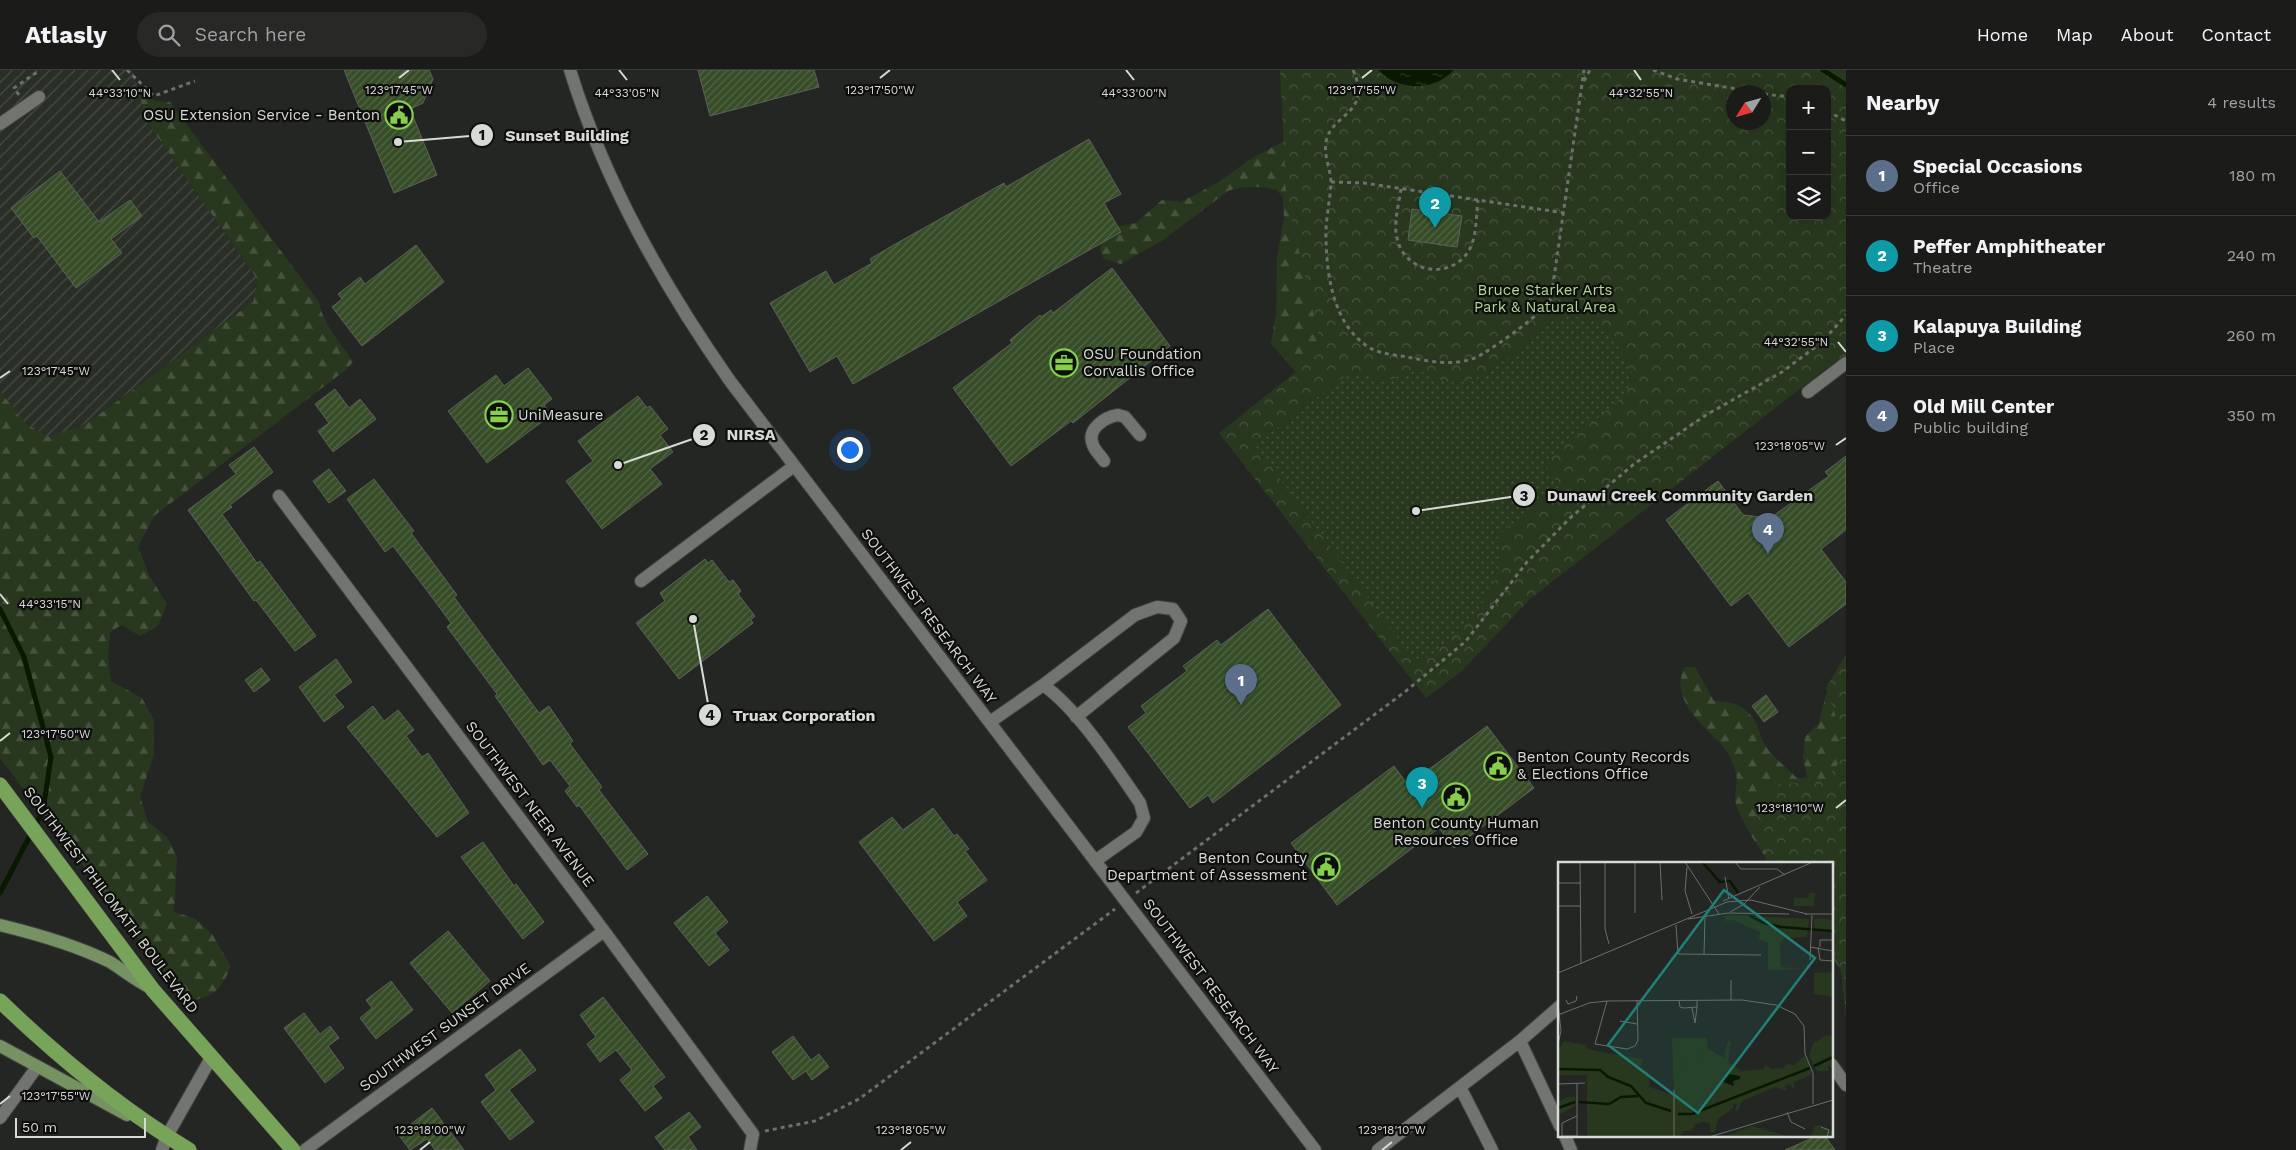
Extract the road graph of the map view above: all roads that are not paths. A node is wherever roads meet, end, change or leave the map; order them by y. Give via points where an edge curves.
1 (570, 70) edge
2 (39, 97) dead end
3 (0, 124) edge
4 (1846, 363) edge
5 (1808, 392) dead end
6 (1140, 435) dead end
7 (1104, 462) dead end
8 (794, 466) junction
9 (279, 496) dead end
10 (641, 581) dead end
11 (1043, 686) junction
12 (1076, 717) junction
13 (990, 722) junction
14 (0, 784) edge
15 (1096, 861) junction
16 (0, 925) edge
17 (604, 930) junction
18 (153, 990) junction
19 (0, 1001) edge
20 (1558, 1008) edge
21 (1520, 1042) junction
22 (0, 1046) edge
23 (212, 1058) junction
24 (37, 1067) junction
25 (1834, 1068) edge
26 (1846, 1085) edge
27 (1460, 1086) junction
28 (0, 1118) edge
29 (1558, 1122) edge
30 (1566, 1138) edge
31 (164, 1143) edge
32 (189, 1150) edge
33 (293, 1150) edge
34 (305, 1150) edge
35 (750, 1150) edge
36 (1315, 1150) edge
37 (1378, 1150) edge
38 (1492, 1150) edge
39 (1571, 1150) edge

1 - 8 street, SOUTHWEST RESEARCH WAY via 602,157 661,276 730,382
2 - 3 street
4 - 5 street
6 - 7 street via 1125,417 1118,414 1102,420 1091,436 1092,444
8 - 10 street
8 - 13 street, SOUTHWEST RESEARCH WAY
9 - 17 street, SOUTHWEST NEER AVENUE
11 - 12 street via 1058,695
11 - 12 street via 1135,615 1157,607 1173,609 1181,621 1174,638
11 - 13 street
12 - 15 street via 1140,803 1144,818 1136,832
13 - 15 street, SOUTHWEST RESEARCH WAY
14 - 18 highway, SOUTHWEST PHILOMATH BOULEVARD
15 - 36 street, SOUTHWEST RESEARCH WAY
16 - 18 main road via 89,952
17 - 34 street, SOUTHWEST SUNSET DRIVE
17 - 35 street, SOUTHWEST NEER AVENUE via 753,1134
18 - 23 highway, SOUTHWEST PHILOMATH BOULEVARD
19 - 31 highway via 71,1066
20 - 21 street
21 - 27 street
21 - 29 street
22 - 24 main road
23 - 31 street
23 - 33 highway, SOUTHWEST PHILOMATH BOULEVARD
24 - 28 street
24 - 31 main road
25 - 26 street
27 - 37 street
27 - 38 street
30 - 39 street
31 - 32 highway

